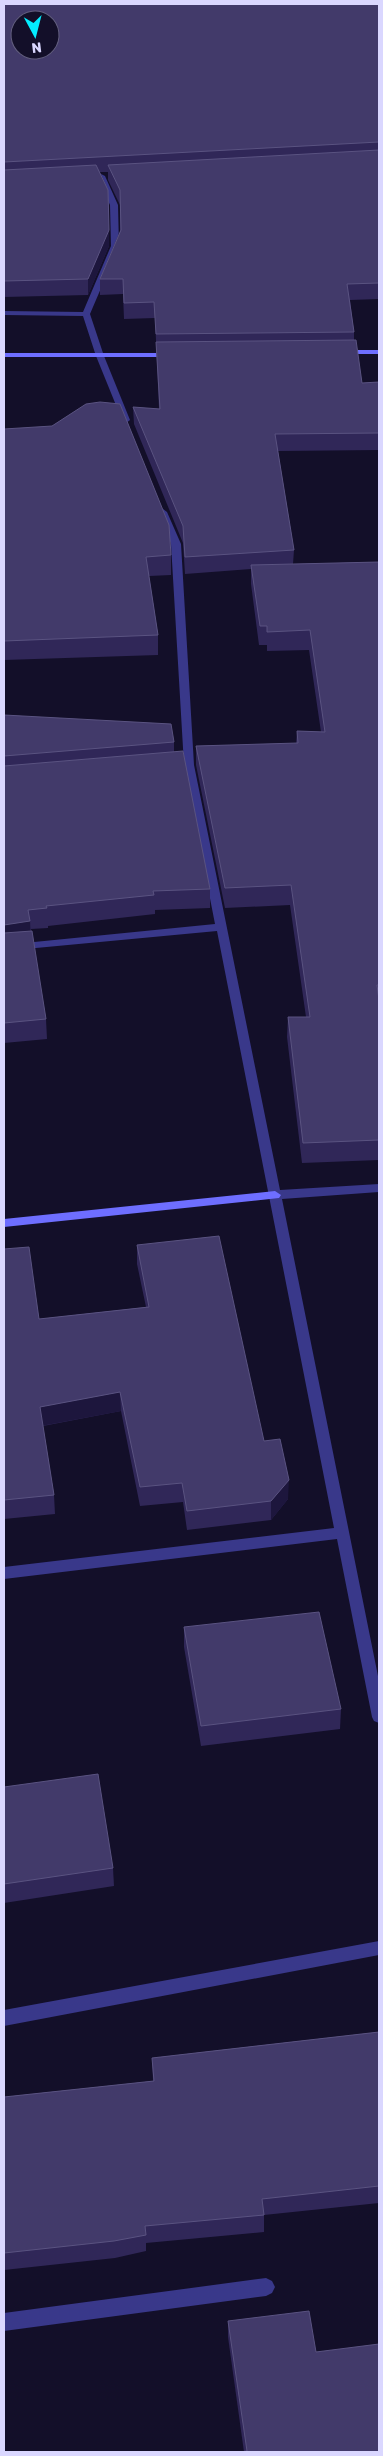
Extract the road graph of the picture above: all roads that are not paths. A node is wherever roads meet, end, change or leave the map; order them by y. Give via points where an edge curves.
1 (111, 175) edge
2 (91, 176) edge
3 (101, 176) junction
4 (4, 314) edge
5 (86, 314) junction
6 (329, 352) edge
7 (379, 352) edge
8 (180, 354) edge
9 (4, 355) edge
10 (100, 356) junction
11 (129, 427) edge
12 (158, 499) edge
13 (222, 927) junction
14 (4, 948) edge
15 (379, 1188) edge
16 (275, 1195) junction
17 (4, 1223) edge
18 (343, 1533) junction
19 (4, 1572) edge
20 (379, 1717) edge
21 (379, 1948) edge
22 (4, 2018) edge
23 (266, 2286) dead end
24 (4, 2322) edge

1 - 3 street
2 - 3 street
3 - 5 street via 114,205 115,246
4 - 5 street
5 - 10 street
6 - 7 street
8 - 10 street
9 - 10 street
10 - 11 street
12 - 13 street via 176,544 184,765
13 - 14 street
13 - 16 street
15 - 16 street
16 - 17 street
16 - 18 street
18 - 19 street
18 - 20 street
21 - 22 street
23 - 24 street

